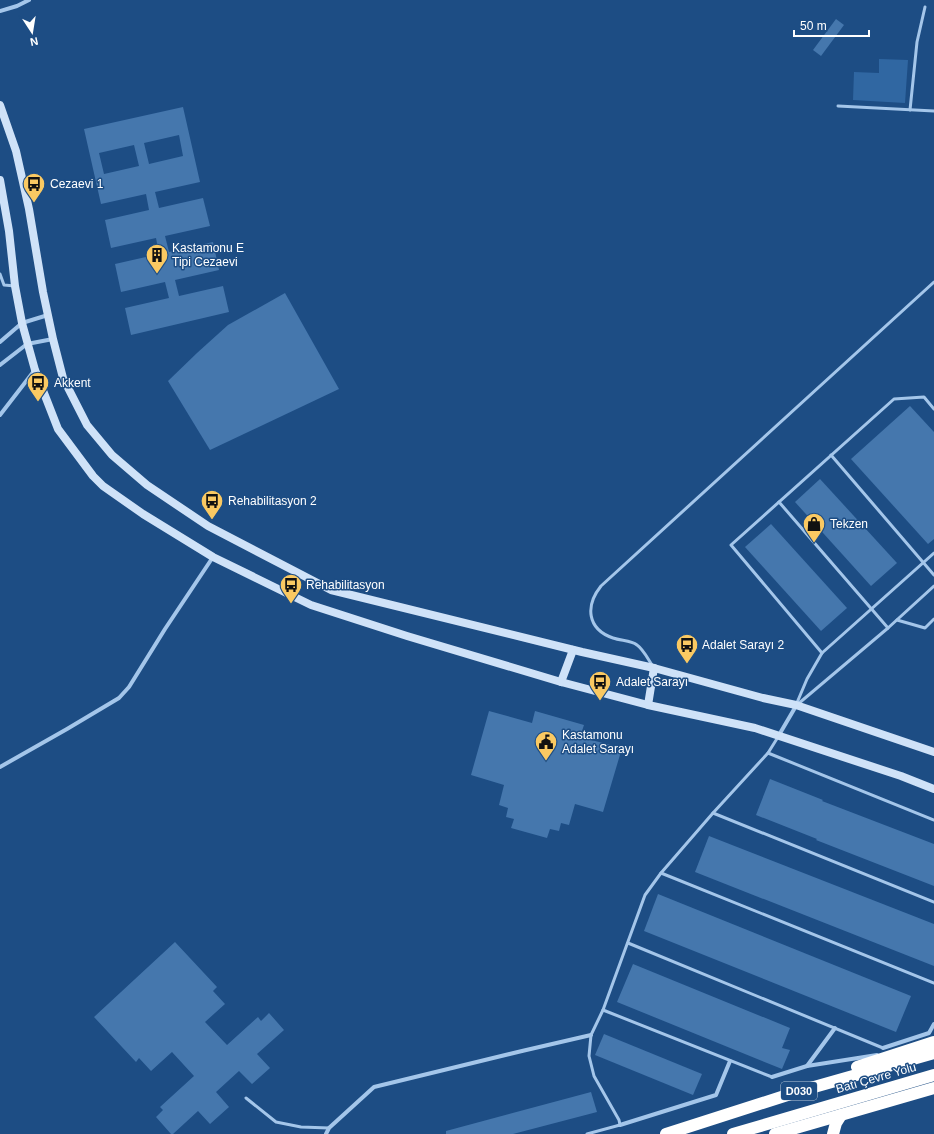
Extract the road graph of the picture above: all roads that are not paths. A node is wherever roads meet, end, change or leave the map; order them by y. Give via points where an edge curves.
1 (29, 0) edge
2 (925, 6) dead end
3 (0, 11) edge
4 (0, 105) edge
5 (838, 106) dead end
6 (910, 110) junction
7 (934, 111) edge
8 (0, 180) edge
9 (0, 274) edge
10 (0, 282) edge
11 (934, 282) edge
12 (4, 285) junction
13 (15, 286) junction
14 (48, 315) junction
15 (22, 323) junction
16 (53, 339) junction
17 (0, 342) edge
18 (27, 344) junction
19 (0, 364) edge
20 (35, 370) junction
21 (934, 409) edge
22 (0, 415) edge
23 (831, 455) junction
24 (779, 502) junction
25 (934, 553) edge
26 (213, 556) junction
27 (923, 563) junction
28 (934, 575) edge
29 (934, 588) edge
30 (871, 610) junction
31 (934, 619) edge
32 (897, 620) junction
33 (888, 628) junction
34 (573, 650) junction
35 (822, 653) junction
36 (654, 668) junction
37 (561, 682) junction
38 (648, 705) junction
39 (796, 705) junction
40 (779, 735) junction
41 (934, 752) edge
42 (768, 753) junction
43 (0, 767) edge
44 (934, 789) edge
45 (712, 813) junction
46 (934, 820) edge
47 (661, 873) junction
48 (934, 902) edge
49 (628, 943) junction
50 (934, 983) edge
51 (603, 1010) junction
52 (934, 1024) edge
53 (835, 1028) junction
54 (591, 1035) junction
55 (934, 1042) edge
56 (883, 1048) joint
57 (903, 1052) junction
58 (934, 1053) edge
59 (730, 1061) junction
60 (807, 1066) junction
61 (934, 1075) edge
62 (772, 1077) joint
63 (934, 1088) edge
64 (800, 1091) junction
65 (246, 1098) dead end
66 (841, 1115) junction
67 (620, 1125) junction
68 (329, 1128) junction
69 (326, 1134) edge
70 (586, 1134) edge
71 (666, 1134) edge
72 (733, 1134) edge
73 (775, 1134) edge
74 (833, 1134) edge

1 - 3 street
2 - 6 lane via 917,42
4 - 14 main road via 16,150
5 - 6 lane
6 - 7 lane
8 - 13 main road
9 - 12 lane
10 - 12 lane
11 - 36 lane via 601,586 592,600 591,616 594,624 606,635 636,644
12 - 13 lane
13 - 15 main road
14 - 15 street
14 - 16 main road
15 - 17 street
15 - 18 main road
16 - 18 street
16 - 34 main road via 63,378 87,425 112,455 147,485 208,526 331,590
18 - 19 street
18 - 20 main road
20 - 22 street
20 - 26 main road via 58,429 93,476 143,514
21 - 23 lane via 924,397 894,399
23 - 24 lane
23 - 27 lane
24 - 30 lane
24 - 35 lane via 731,545
25 - 27 lane
26 - 37 main road via 311,605
26 - 43 street via 129,687 119,698
27 - 28 lane
27 - 30 lane
29 - 32 lane
30 - 33 lane
30 - 35 lane
31 - 32 lane via 925,628
32 - 33 lane
33 - 39 lane
34 - 36 main road
34 - 37 main road
35 - 39 lane
36 - 38 main road
36 - 39 main road
37 - 38 main road
38 - 40 main road
39 - 40 street
39 - 41 main road
40 - 42 lane
40 - 44 main road
42 - 45 lane
42 - 46 lane
45 - 47 lane
45 - 48 lane
47 - 49 lane via 645,895
47 - 50 lane
49 - 51 lane
49 - 53 lane
51 - 54 lane
51 - 59 lane
52 - 56 street via 930,1033
53 - 56 lane
53 - 60 street
54 - 67 lane via 589,1056 594,1076
54 - 68 street via 374,1087
55 - 57 highway
57 - 60 street
57 - 64 highway via 832,1075
58 - 64 highway, D030
59 - 62 lane
59 - 67 street via 716,1095
60 - 62 street
61 - 72 highway, Batı Çevre Yolu
63 - 66 highway
64 - 71 highway, D030
65 - 68 lane via 276,1122 301,1127
66 - 73 highway
66 - 74 highway
67 - 70 lane
68 - 69 street

